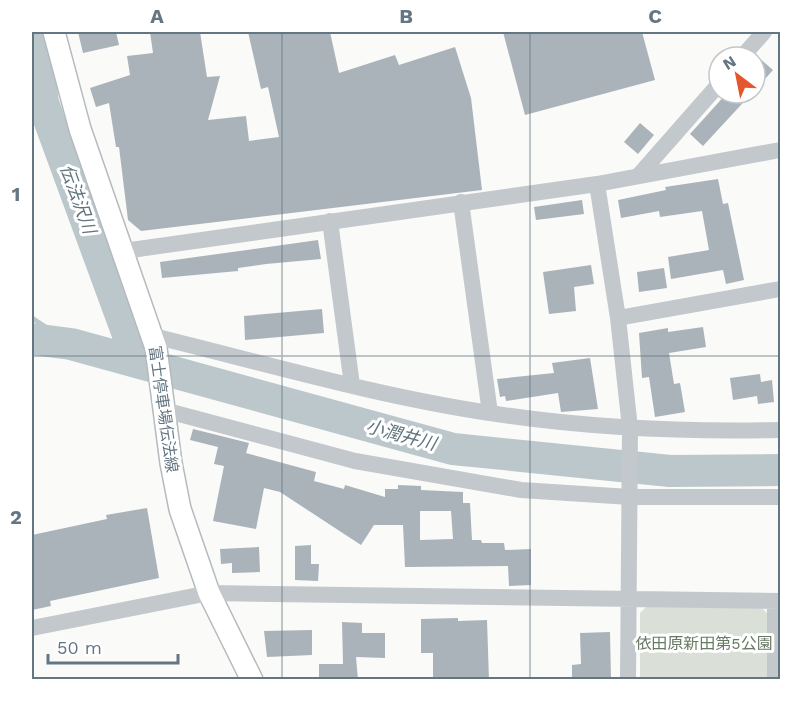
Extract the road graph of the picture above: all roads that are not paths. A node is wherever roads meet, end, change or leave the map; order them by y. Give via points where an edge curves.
1 (54, 32) edge
2 (764, 32) edge
3 (753, 45) edge
4 (707, 98) edge
5 (780, 150) edge
6 (639, 176) junction
7 (597, 184) junction
8 (461, 202) junction
9 (330, 221) junction
10 (124, 251) junction
11 (780, 289) edge
12 (618, 318) junction
13 (154, 342) junction
14 (352, 385) junction
15 (164, 410) junction
16 (490, 413) junction
17 (780, 430) edge
18 (630, 434) junction
19 (630, 490) junction
20 (780, 496) edge
21 (209, 593) junction
22 (628, 599) junction
23 (778, 601) edge
24 (32, 628) edge
25 (252, 680) edge
26 (628, 680) edge
27 (775, 680) edge

1 - 10 main road, 富士停車場伝法線 via 80,129
2 - 3 street
4 - 6 street
5 - 6 street
6 - 7 street
7 - 8 street
7 - 12 street
8 - 9 street
8 - 16 street
9 - 10 street
9 - 14 street
10 - 13 main road, 富士停車場伝法線
11 - 12 street
12 - 18 street
13 - 14 street
13 - 15 main road, 富士停車場伝法線
14 - 16 street
15 - 19 street via 366,463 521,490
15 - 21 main road, 富士停車場伝法線 via 180,509
16 - 18 street
17 - 18 street
18 - 19 street
19 - 20 street
19 - 22 street
21 - 22 street
21 - 24 street
21 - 25 main road, 富士停車場伝法線
22 - 23 street
22 - 26 street
23 - 27 street

